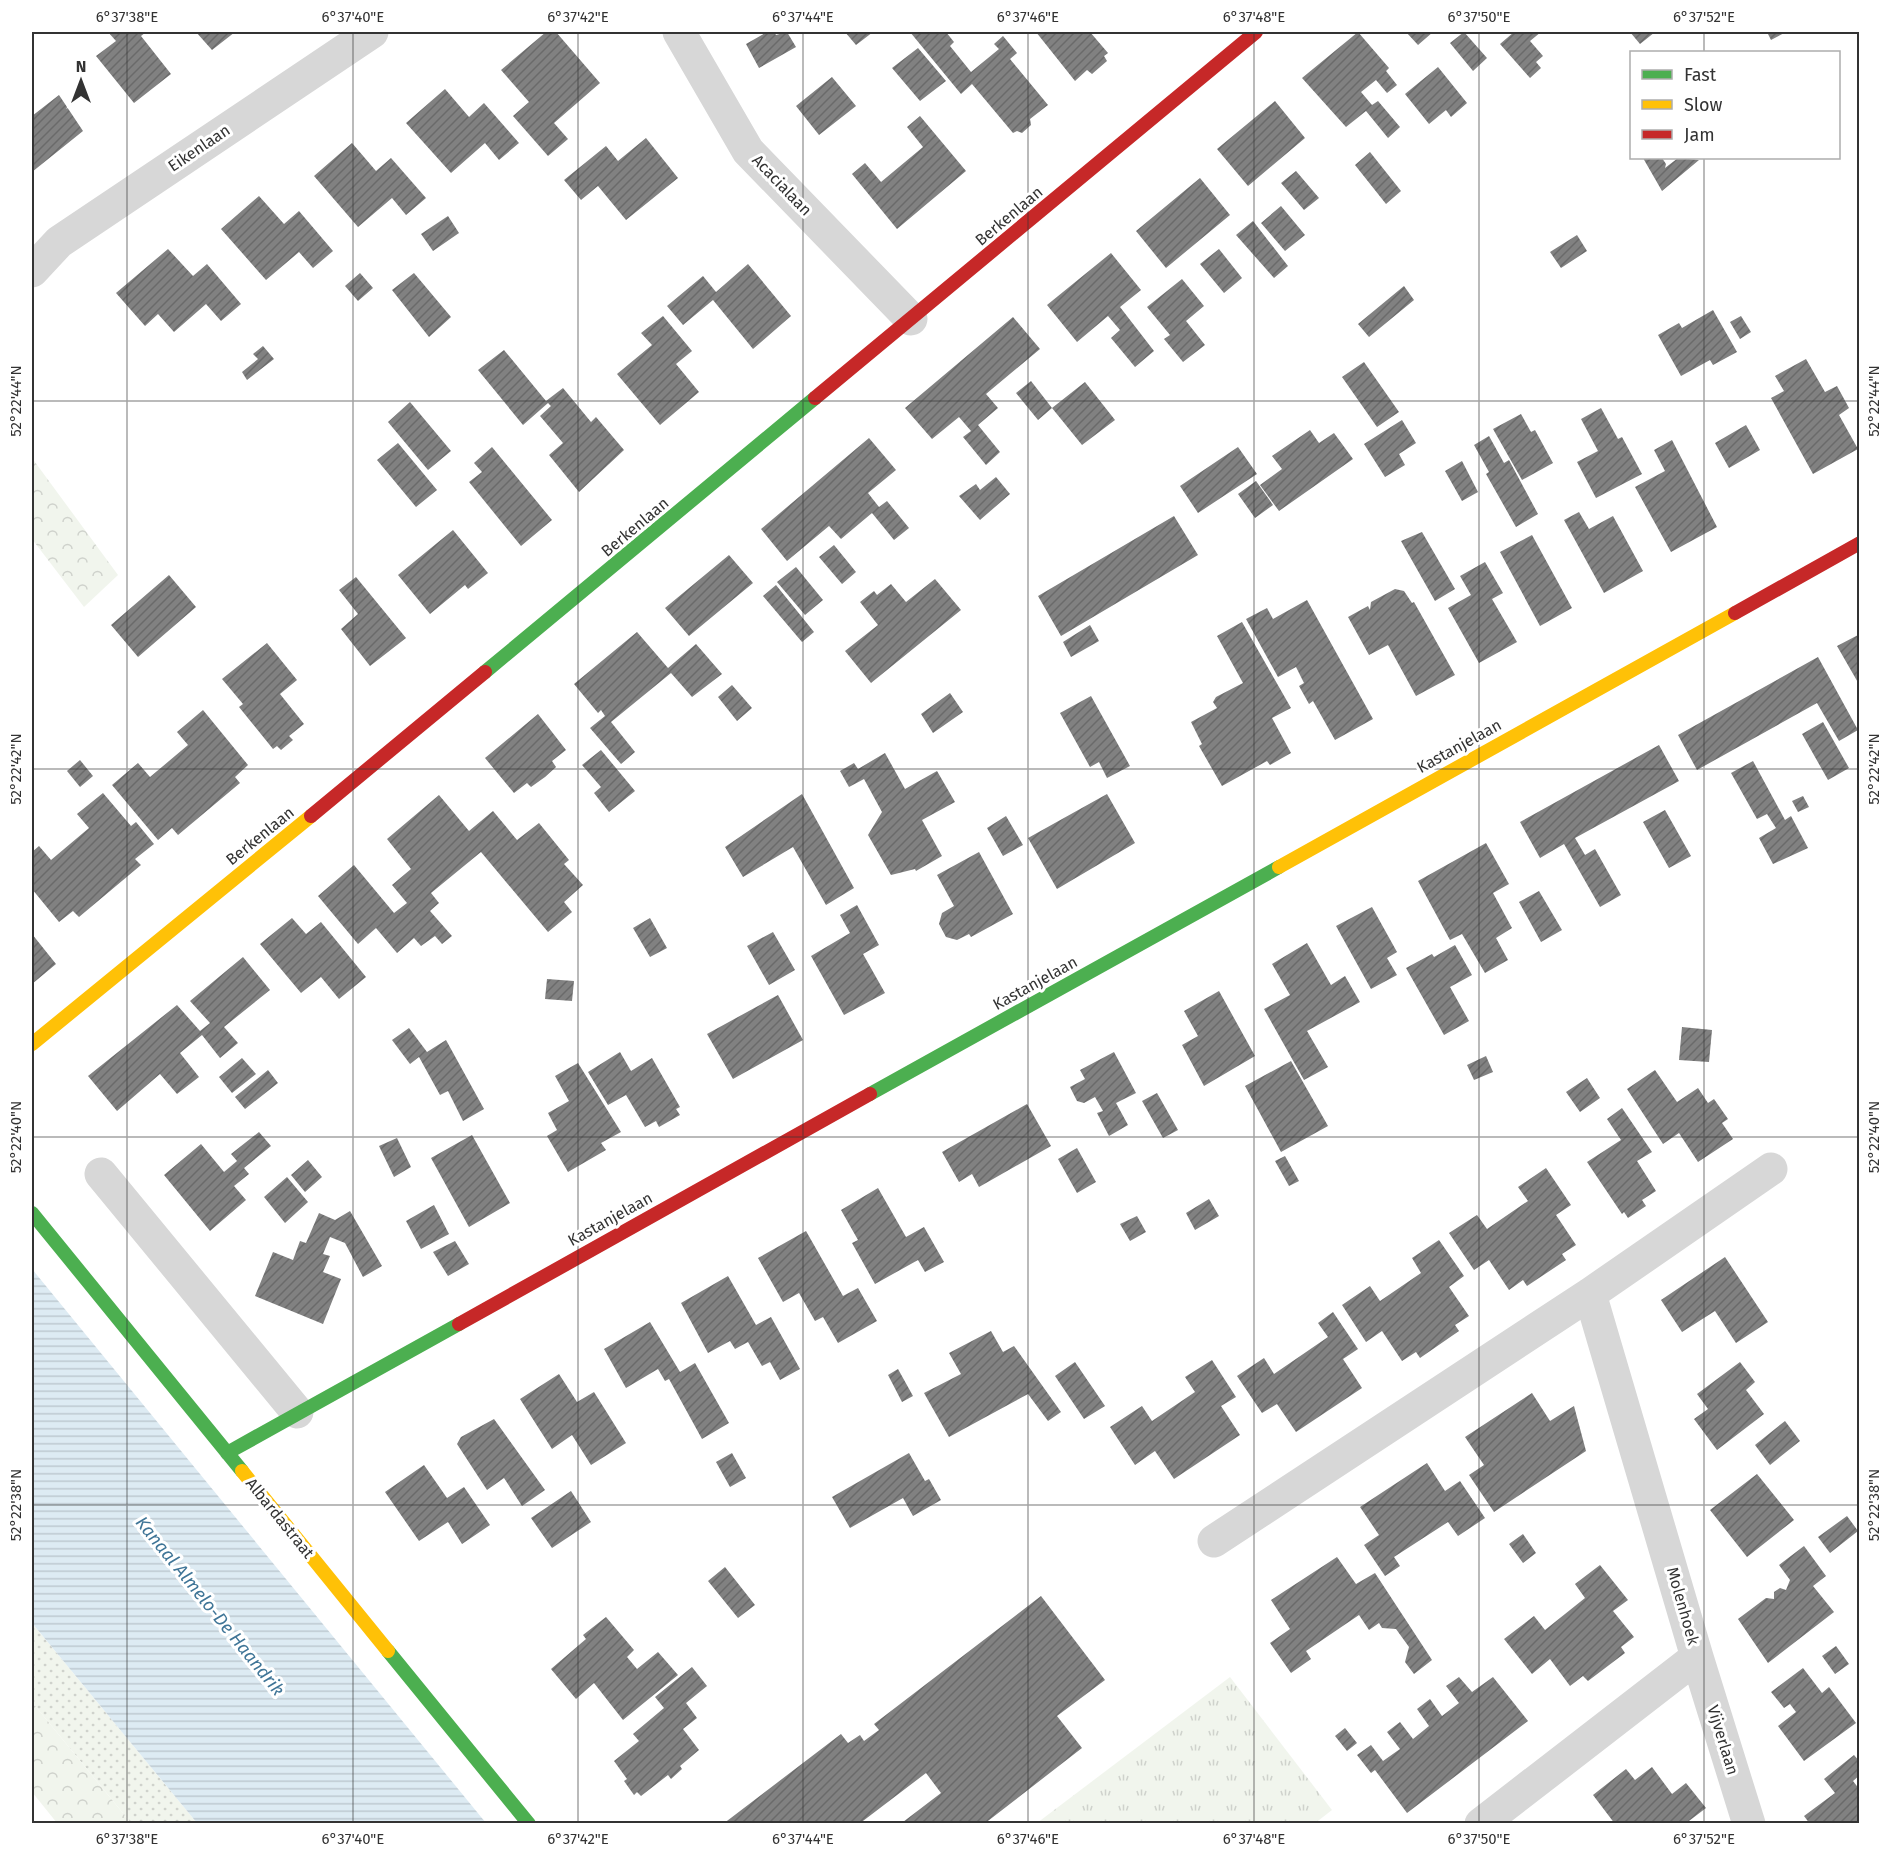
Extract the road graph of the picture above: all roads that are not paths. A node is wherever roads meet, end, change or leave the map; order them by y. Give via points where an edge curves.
1 (372, 32) edge
2 (679, 32) edge
3 (1257, 32) edge
4 (32, 271) edge
5 (911, 320) junction
6 (1860, 543) edge
7 (32, 1044) edge
8 (1771, 1169) dead end
9 (101, 1174) dead end
10 (32, 1213) edge
11 (1590, 1294) junction
12 (297, 1412) junction
13 (226, 1453) junction
14 (1214, 1541) dead end
15 (1697, 1657) junction
16 (530, 1824) edge
17 (1481, 1824) edge
18 (1749, 1824) edge

1 - 4 street, Eikenlaan via 60,242
2 - 5 street, Acacialaan via 748,150
3 - 5 street, Berkenlaan
5 - 7 street, Berkenlaan
6 - 12 street, Kastanjelaan
8 - 11 street
9 - 12 street
10 - 13 street, Albardastraat
11 - 14 street
11 - 15 street, Molenhoek
12 - 13 street, Kastanjelaan
13 - 16 street, Albardastraat
15 - 17 street, Molenhoek
15 - 18 street, Vijverlaan

